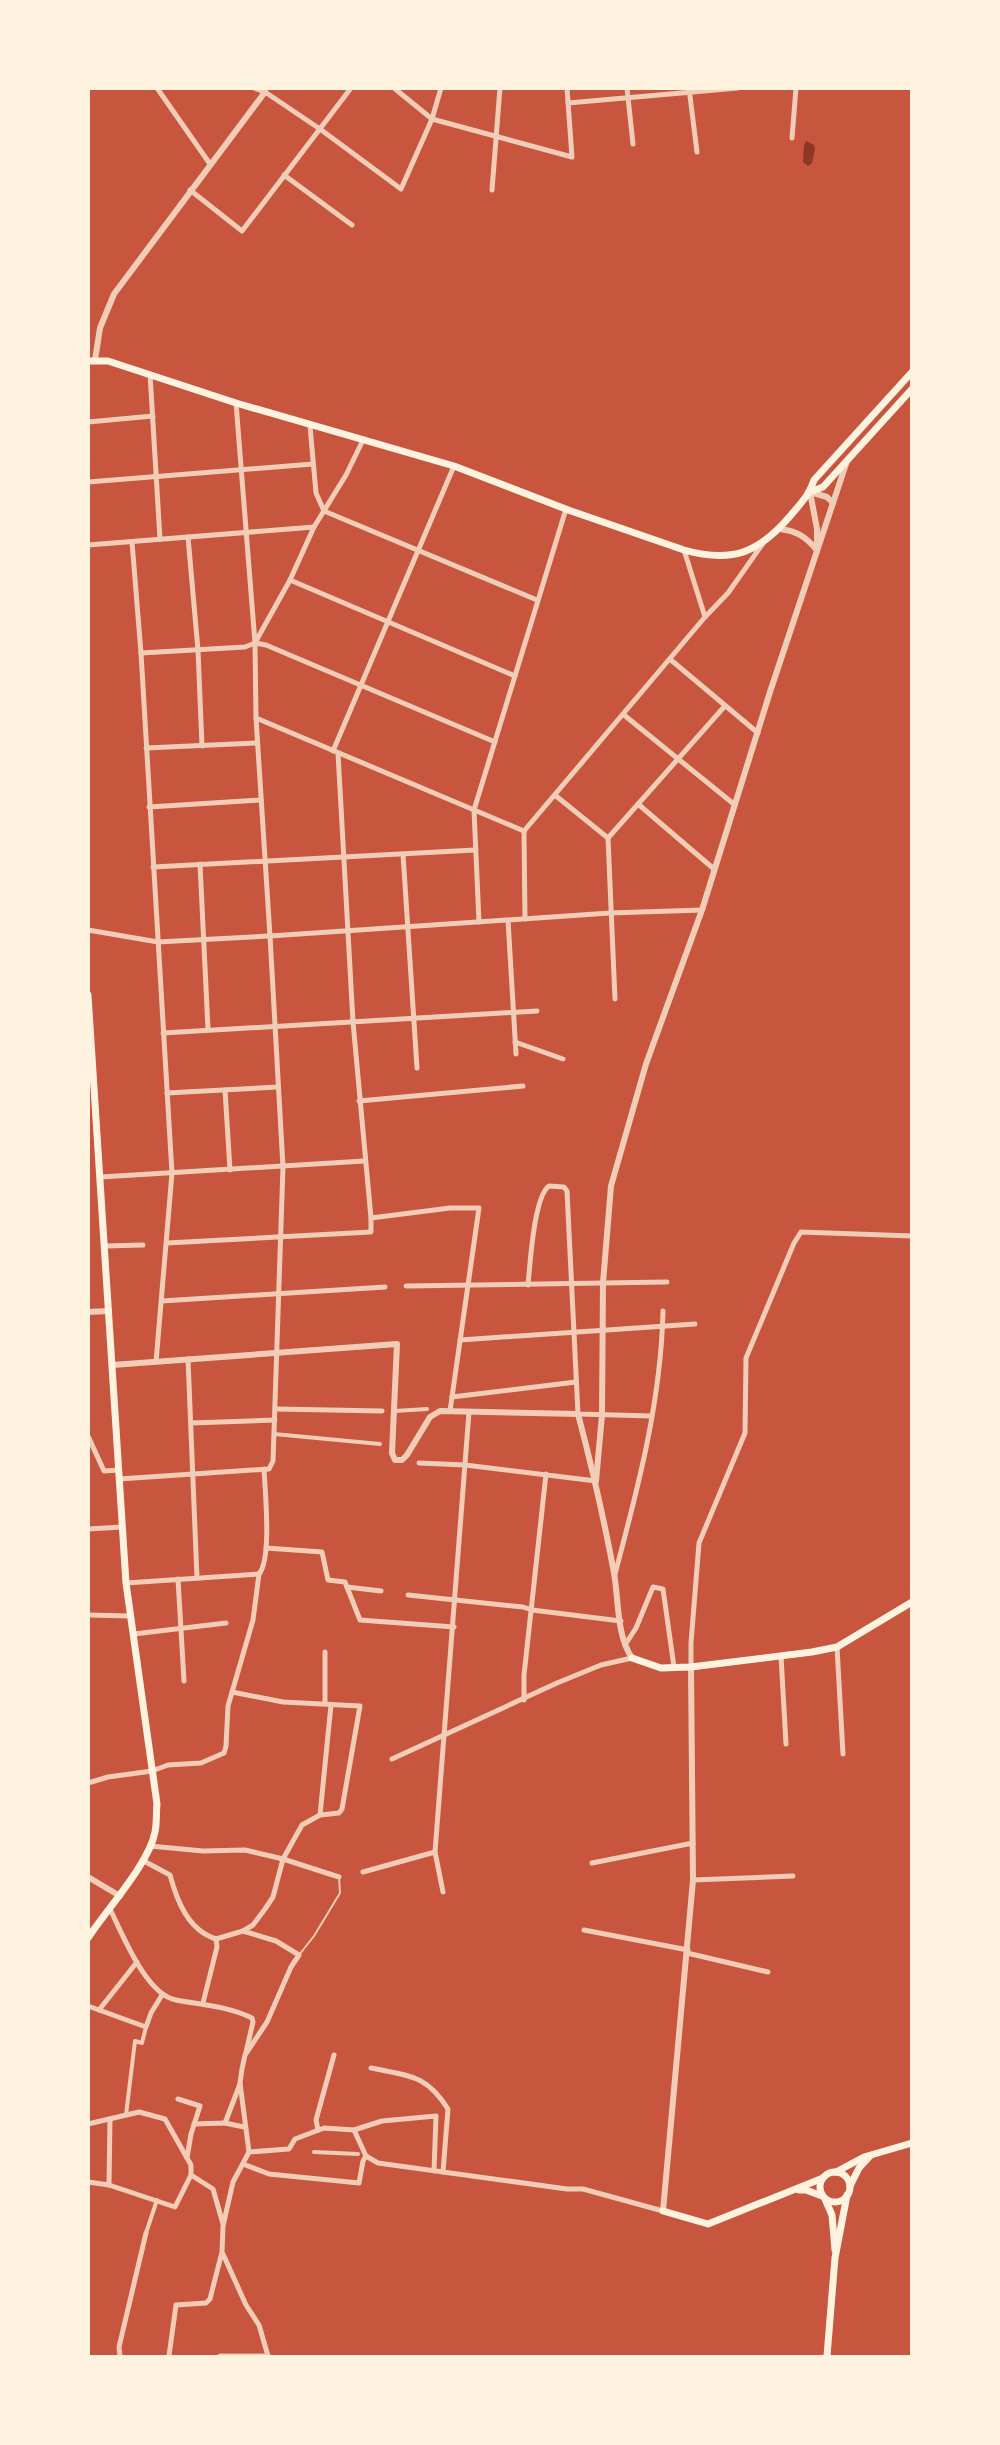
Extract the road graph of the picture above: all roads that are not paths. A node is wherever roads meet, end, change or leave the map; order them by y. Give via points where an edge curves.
1 (157, 88) edge
2 (254, 88) edge
3 (351, 88) edge
4 (394, 88) edge
5 (441, 88) edge
6 (500, 88) edge
7 (567, 88) edge
8 (627, 88) edge
9 (738, 88) edge
10 (796, 88) edge
11 (266, 90) edge
12 (689, 90) edge
13 (628, 98) junction
14 (568, 103) junction
15 (432, 119) junction
16 (320, 129) junction
17 (496, 137) junction
18 (792, 138) dead end
19 (633, 144) dead end
20 (697, 152) dead end
21 (210, 165) junction
22 (285, 175) junction
23 (190, 190) junction
24 (492, 190) dead end
25 (352, 225) dead end
26 (92, 361) edge
27 (912, 372) edge
28 (150, 374) junction
29 (912, 389) edge
30 (236, 403) junction
31 (153, 416) junction
32 (88, 422) edge
33 (310, 426) junction
34 (363, 440) junction
35 (847, 460) junction
36 (313, 464) junction
37 (454, 466) junction
38 (241, 470) junction
39 (157, 476) junction
40 (88, 482) edge
41 (810, 492) junction
42 (833, 504) junction
43 (566, 510) junction
44 (324, 511) junction
45 (314, 527) junction
46 (780, 529) junction
47 (246, 532) junction
48 (188, 537) junction
49 (160, 539) junction
50 (132, 542) junction
51 (764, 542) junction
52 (88, 545) edge
53 (817, 549) junction
54 (419, 550) junction
55 (684, 550) junction
56 (290, 580) junction
57 (537, 600) junction
58 (705, 617) junction
59 (388, 622) junction
60 (255, 643) junction
61 (198, 650) junction
62 (141, 652) junction
63 (671, 660) junction
64 (515, 676) junction
65 (361, 685) junction
66 (724, 707) junction
67 (624, 715) junction
68 (256, 718) junction
69 (758, 733) junction
70 (495, 742) junction
71 (257, 743) junction
72 (202, 746) junction
73 (146, 748) junction
74 (335, 752) junction
75 (679, 759) junction
76 (556, 796) junction
77 (261, 800) junction
78 (638, 804) junction
79 (735, 805) junction
80 (150, 807) junction
81 (474, 810) junction
82 (524, 831) junction
83 (608, 838) junction
84 (475, 850) junction
85 (403, 854) junction
86 (343, 856) junction
87 (266, 861) junction
88 (200, 864) junction
89 (153, 867) junction
90 (714, 869) junction
91 (702, 910) junction
92 (610, 912) junction
93 (525, 919) junction
94 (508, 920) junction
95 (479, 922) junction
96 (408, 926) junction
97 (88, 930) edge
98 (348, 930) junction
99 (270, 936) junction
100 (203, 939) junction
101 (158, 942) junction
102 (88, 995) edge
103 (615, 999) dead end
104 (537, 1011) dead end
105 (513, 1013) junction
106 (414, 1017) junction
107 (353, 1022) junction
108 (275, 1026) junction
109 (208, 1029) junction
110 (163, 1033) junction
111 (515, 1042) junction
112 (516, 1054) dead end
113 (563, 1059) dead end
114 (417, 1068) dead end
115 (524, 1086) dead end
116 (278, 1087) junction
117 (225, 1090) junction
118 (166, 1093) junction
119 (359, 1101) junction
120 (364, 1161) junction
121 (283, 1167) junction
122 (230, 1170) junction
123 (172, 1173) junction
124 (101, 1177) junction
125 (370, 1218) junction
126 (912, 1236) edge
127 (282, 1237) junction
128 (167, 1243) junction
129 (143, 1245) dead end
130 (105, 1246) junction
131 (667, 1282) dead end
132 (603, 1283) junction
133 (572, 1284) junction
134 (528, 1285) junction
135 (406, 1286) dead end
136 (468, 1286) junction
137 (385, 1287) dead end
138 (280, 1293) junction
139 (162, 1301) junction
140 (109, 1311) junction
141 (663, 1311) dead end
142 (88, 1312) edge
143 (695, 1324) dead end
144 (663, 1326) junction
145 (601, 1330) junction
146 (574, 1332) junction
147 (460, 1340) junction
148 (278, 1352) junction
149 (188, 1359) junction
150 (156, 1362) junction
151 (112, 1365) junction
152 (576, 1382) junction
153 (452, 1397) junction
154 (276, 1409) junction
155 (427, 1409) dead end
156 (382, 1411) dead end
157 (394, 1411) junction
158 (450, 1411) junction
159 (469, 1412) junction
160 (578, 1414) junction
161 (602, 1415) junction
162 (652, 1416) junction
163 (275, 1420) junction
164 (191, 1423) junction
165 (274, 1434) junction
166 (88, 1436) edge
167 (380, 1444) dead end
168 (419, 1462) dead end
169 (465, 1465) junction
170 (264, 1469) junction
171 (119, 1470) junction
172 (191, 1474) junction
173 (546, 1474) junction
174 (119, 1479) junction
175 (596, 1481) junction
176 (122, 1527) junction
177 (88, 1529) edge
178 (266, 1548) junction
179 (259, 1574) junction
180 (615, 1576) junction
181 (197, 1578) junction
182 (178, 1579) junction
183 (126, 1583) junction
184 (347, 1587) junction
185 (381, 1591) dead end
186 (408, 1594) dead end
187 (456, 1600) junction
188 (912, 1602) edge
189 (532, 1610) junction
190 (88, 1615) edge
191 (131, 1616) junction
192 (621, 1621) junction
193 (226, 1623) dead end
194 (454, 1627) junction
195 (182, 1628) junction
196 (134, 1634) junction
197 (624, 1646) junction
198 (837, 1647) junction
199 (325, 1652) dead end
200 (781, 1656) junction
201 (632, 1658) junction
202 (674, 1667) junction
203 (691, 1667) junction
204 (184, 1682) dead end
205 (232, 1692) junction
206 (524, 1700) junction
207 (328, 1704) junction
208 (445, 1735) junction
209 (786, 1744) dead end
210 (843, 1754) dead end
211 (392, 1759) dead end
212 (152, 1771) junction
213 (88, 1783) edge
214 (320, 1815) junction
215 (693, 1843) junction
216 (150, 1846) junction
217 (435, 1852) junction
218 (283, 1858) junction
219 (142, 1860) junction
220 (592, 1863) dead end
221 (363, 1872) dead end
222 (793, 1876) dead end
223 (88, 1877) edge
224 (339, 1877) joint
225 (693, 1880) junction
226 (443, 1892) dead end
227 (120, 1896) junction
228 (110, 1909) junction
229 (584, 1930) dead end
230 (243, 1931) junction
231 (88, 1938) edge
232 (216, 1939) junction
233 (688, 1952) junction
234 (299, 1955) junction
235 (137, 1962) junction
236 (768, 1972) dead end
237 (162, 1995) junction
238 (203, 2003) junction
239 (88, 2006) edge
240 (99, 2010) junction
241 (146, 2027) junction
242 (245, 2055) junction
243 (334, 2055) dead end
244 (371, 2068) dead end
245 (240, 2083) junction
246 (178, 2099) dead end
247 (126, 2115) junction
248 (110, 2119) junction
249 (225, 2123) junction
250 (88, 2124) edge
251 (194, 2124) junction
252 (244, 2127) junction
253 (318, 2130) junction
254 (354, 2130) junction
255 (912, 2143) edge
256 (249, 2152) junction
257 (314, 2152) dead end
258 (358, 2154) dead end
259 (872, 2155) junction
260 (366, 2157) junction
261 (187, 2158) junction
262 (243, 2164) junction
263 (434, 2171) junction
264 (443, 2172) junction
265 (835, 2172) junction
266 (191, 2175) junction
267 (823, 2178) junction
268 (88, 2182) edge
269 (109, 2186) junction
270 (850, 2187) junction
271 (793, 2191) junction
272 (847, 2195) junction
273 (824, 2197) junction
274 (157, 2200) junction
275 (663, 2211) junction
276 (223, 2226) junction
277 (146, 2233) joint
278 (222, 2252) junction
279 (835, 2258) junction
280 (120, 2356) edge
281 (169, 2356) edge
282 (220, 2356) edge
283 (268, 2356) edge
284 (827, 2356) edge

1 - 21 street
2 - 11 street
3 - 16 street
4 - 15 street
5 - 15 street
6 - 17 street
7 - 14 street
8 - 13 street
9 - 12 street
10 - 18 street
11 - 16 street
11 - 21 street
12 - 13 street
12 - 20 street
13 - 14 street
13 - 19 street
14 - 17 street via 572,158
15 - 16 street via 400,189
15 - 17 street
16 - 22 street
17 - 24 street
21 - 23 street
22 - 23 street via 242,231
22 - 25 street
23 - 26 street via 114,294
26 - 28 main road via 108,361
27 - 41 main road via 814,480
28 - 30 main road
28 - 31 street
29 - 35 main road
30 - 33 main road
30 - 38 street
31 - 32 street
31 - 39 street
33 - 34 main road
33 - 36 street
34 - 37 main road
34 - 44 street
35 - 41 main road via 823,487
35 - 42 street
36 - 38 street
36 - 44 street via 316,493
37 - 43 main road
37 - 54 street
38 - 39 street
38 - 47 street
39 - 40 street
39 - 49 street
41 - 42 street via 827,497
41 - 46 main road
41 - 53 street
42 - 53 street
43 - 55 main road
43 - 57 street
44 - 45 street
44 - 54 street
45 - 47 street
45 - 56 street
46 - 51 main road
46 - 53 street via 796,531
47 - 48 street
47 - 60 street
48 - 49 street
48 - 61 street
49 - 50 street
50 - 52 street
50 - 62 street
51 - 55 main road via 746,553 731,556
51 - 58 street via 734,585
53 - 69 street
54 - 57 street
54 - 59 street
55 - 58 street
56 - 59 street
56 - 60 street
57 - 64 street
58 - 63 street
59 - 64 street
59 - 65 street
60 - 61 street
60 - 65 street
60 - 68 street
61 - 62 street
61 - 72 street
62 - 73 street
63 - 66 street
63 - 67 street
64 - 70 street
65 - 70 street
65 - 74 street
66 - 69 street
66 - 75 street
67 - 75 street
67 - 76 street
68 - 71 street
68 - 74 street
69 - 79 street
70 - 81 street
71 - 72 street
71 - 77 street
72 - 73 street
73 - 80 street
74 - 81 street
74 - 86 street
75 - 78 street
75 - 79 street
76 - 82 street
76 - 83 street
77 - 80 street
77 - 87 street
78 - 83 street
78 - 90 street
79 - 90 street
80 - 89 street
81 - 82 street
81 - 84 street
82 - 93 street
83 - 92 street
84 - 85 street
84 - 95 street
85 - 86 street
85 - 96 street
86 - 87 street
86 - 98 street
87 - 88 street
87 - 99 street
88 - 89 street
88 - 100 street
89 - 101 street
90 - 91 street
91 - 92 street
91 - 132 street via 646,1064 611,1186
92 - 93 street
92 - 103 street
93 - 94 street
94 - 95 street
94 - 105 street
95 - 96 street
96 - 98 street
96 - 106 street
97 - 101 street
98 - 99 street
98 - 107 street
99 - 100 street
99 - 108 street
100 - 101 street
100 - 109 street
101 - 110 street
102 - 124 main road
104 - 105 street
105 - 106 street
105 - 111 street
106 - 107 street
106 - 114 street
107 - 108 street
107 - 119 street
108 - 109 street
108 - 116 street
109 - 110 street
110 - 118 street
111 - 112 street
111 - 113 street
115 - 119 street
116 - 117 street
116 - 121 street
117 - 118 street
117 - 122 street
118 - 123 street
119 - 120 street
120 - 121 street
120 - 125 street
121 - 122 street
121 - 127 street
122 - 123 street
123 - 124 street
123 - 128 street
124 - 130 main road
125 - 127 street via 371,1232
125 - 136 street via 479,1208
126 - 203 street via 801,1232 794,1243 746,1358 745,1433 699,1543
127 - 128 street
127 - 138 street
128 - 139 street
129 - 130 street
130 - 140 main road
131 - 132 street
132 - 133 street
132 - 145 street
133 - 134 street
133 - 134 street via 567,1191 564,1187 549,1186 543,1189 538,1210
133 - 146 street
134 - 136 street
135 - 136 street
136 - 147 street
137 - 138 street
138 - 139 street
138 - 148 street
139 - 150 street
140 - 142 street
140 - 151 main road
141 - 144 street
143 - 144 street
144 - 145 street
144 - 162 street
145 - 146 street
145 - 161 street
146 - 147 street
146 - 152 street
147 - 153 street
148 - 149 street
148 - 154 street
148 - 157 street via 398,1344
149 - 150 street
149 - 164 street
150 - 151 street
151 - 171 main road
152 - 153 street
152 - 160 street
153 - 158 street
154 - 156 street
154 - 163 street
155 - 157 street
157 - 158 street via 395,1460 402,1460 430,1417
158 - 159 street
159 - 160 street
159 - 169 street
160 - 161 street
160 - 175 street
161 - 162 street
161 - 175 street
162 - 180 street
163 - 164 street
163 - 165 street
164 - 172 street
165 - 167 street
165 - 170 street via 273,1461 269,1469
166 - 171 street via 104,1471
168 - 169 street
169 - 173 street
169 - 187 street
170 - 172 street
170 - 178 street
171 - 174 main road
172 - 174 street
172 - 181 street
173 - 175 street
173 - 189 street
174 - 176 main road
175 - 180 street
176 - 177 street
176 - 183 main road
178 - 179 street
178 - 184 street via 322,1552 328,1580 345,1582
179 - 181 street
179 - 205 street via 253,1620
180 - 192 street
181 - 182 street
182 - 183 street
182 - 195 street
183 - 191 main road
184 - 185 street
184 - 194 street via 360,1620
186 - 187 street
187 - 189 street
187 - 194 street
188 - 198 main road
189 - 192 street
189 - 206 street
190 - 191 street
191 - 196 main road
192 - 197 street
193 - 195 street
194 - 208 street
195 - 196 street
195 - 204 street
196 - 212 main road
197 - 201 street
197 - 202 street via 653,1587 663,1589
198 - 200 main road
198 - 210 street
199 - 207 street
200 - 203 main road
200 - 209 street
201 - 202 main road via 661,1668
201 - 206 street via 601,1665
202 - 203 main road
203 - 215 street
205 - 207 street via 283,1702
205 - 212 street via 224,1753 201,1763 168,1765
206 - 208 street
207 - 214 street
207 - 214 street via 360,1706 342,1809 339,1813
208 - 211 street
208 - 217 street
212 - 213 street
212 - 216 main road via 157,1803
214 - 218 street via 302,1825
215 - 220 street
215 - 225 street
216 - 218 street via 245,1850
216 - 219 main road
217 - 221 street
217 - 226 street
218 - 224 street
218 - 230 street via 273,1897 253,1925
219 - 227 main road
219 - 232 street via 170,1875 185,1914
222 - 225 street
223 - 227 street
224 - 234 lane via 340,1893
225 - 233 street
227 - 228 main road
228 - 231 main road
228 - 235 street
229 - 233 street
230 - 232 street
230 - 234 street via 276,1941
232 - 238 street
233 - 236 street
233 - 275 street
234 - 242 street via 267,2022
235 - 237 street
235 - 240 street
237 - 238 street
237 - 241 street
238 - 242 street via 252,2018
239 - 240 street
240 - 241 street
241 - 247 street via 142,2043 135,2041
242 - 245 street
243 - 253 street via 316,2120
244 - 264 street via 418,2077 442,2100 448,2109
245 - 249 street
245 - 252 street
246 - 251 street via 200,2106
247 - 248 street
247 - 261 street via 139,2112 165,2119
248 - 250 street
248 - 269 street
249 - 251 street
249 - 252 street
251 - 261 street
252 - 256 street
253 - 254 street
253 - 256 street via 295,2139 290,2149
254 - 260 street
254 - 263 street via 382,2121 435,2116
255 - 259 main road
256 - 262 street
257 - 258 street
259 - 265 main road
259 - 270 main road via 859,2168
260 - 262 street via 359,2183 269,2174
260 - 263 street via 378,2163
261 - 266 street
262 - 276 street via 233,2182
263 - 264 street
264 - 275 street via 583,2189
265 - 267 main road
265 - 270 main road via 847,2178
266 - 274 street via 175,2207
266 - 276 street via 213,2189
267 - 271 main road
267 - 273 main road via 820,2186
268 - 269 street
269 - 274 street
270 - 272 main road
271 - 273 main road via 806,2190
271 - 275 main road via 708,2224
272 - 273 main road via 840,2201
272 - 279 main road
273 - 279 main road via 832,2215
274 - 277 street
276 - 278 street
277 - 280 street
278 - 281 street via 210,2299 206,2303 176,2305
278 - 283 street via 259,2325
279 - 284 main road
282 - 283 street

